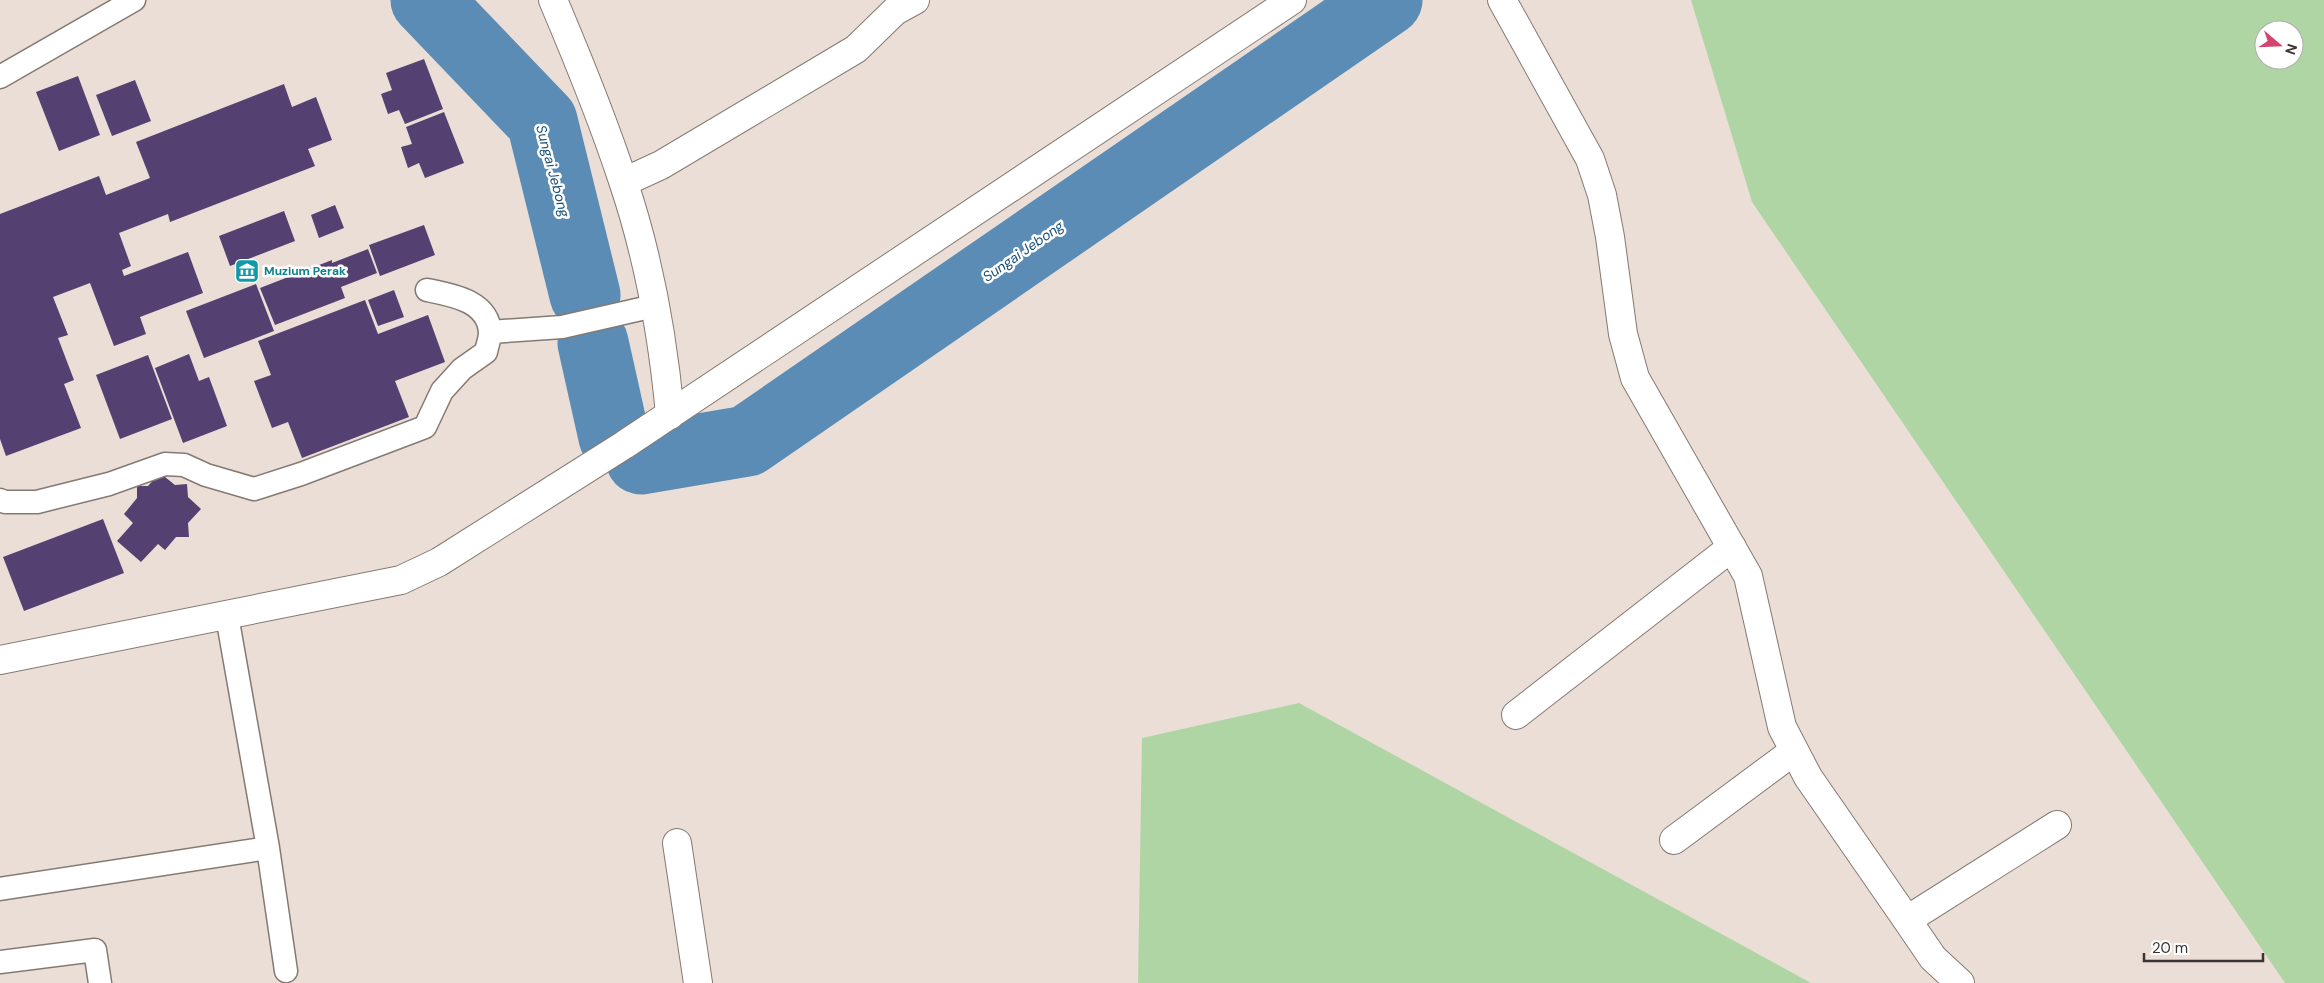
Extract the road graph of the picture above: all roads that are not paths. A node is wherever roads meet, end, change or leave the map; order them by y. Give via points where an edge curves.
1 (134, 0) edge
2 (553, 0) edge
3 (1292, 0) edge
4 (1502, 0) edge
5 (900, 4) edge
6 (0, 77) edge
7 (624, 182) junction
8 (427, 290) dead end
9 (654, 306) junction
10 (490, 332) junction
11 (670, 415) junction
12 (0, 500) edge
13 (1732, 547) junction
14 (227, 616) junction
15 (0, 660) edge
16 (1516, 715) dead end
17 (1794, 751) junction
18 (2057, 825) dead end
19 (1674, 840) dead end
20 (678, 843) dead end
21 (268, 848) junction
22 (0, 889) edge
23 (1906, 920) junction
24 (0, 962) edge
25 (286, 970) dead end
26 (100, 983) edge
27 (698, 983) edge
28 (1960, 983) edge

1 - 6 lane
2 - 7 street
3 - 11 street
4 - 13 street via 1590,159 1602,195 1623,334 1635,378
5 - 7 street via 856,49 661,165
7 - 9 street
8 - 10 lane via 461,297 484,313
9 - 10 lane via 562,327
9 - 11 street
10 - 12 lane via 486,352 462,369 442,391 425,427 302,474 254,489 184,465 165,464 108,484 37,502
11 - 14 street via 439,562 401,580
13 - 16 street
13 - 17 street via 1748,576 1782,727
14 - 15 street
14 - 21 lane
17 - 19 street
17 - 23 street
18 - 23 street
20 - 27 street
21 - 22 lane
21 - 25 lane
23 - 28 street via 1934,958
24 - 26 lane via 95,950

